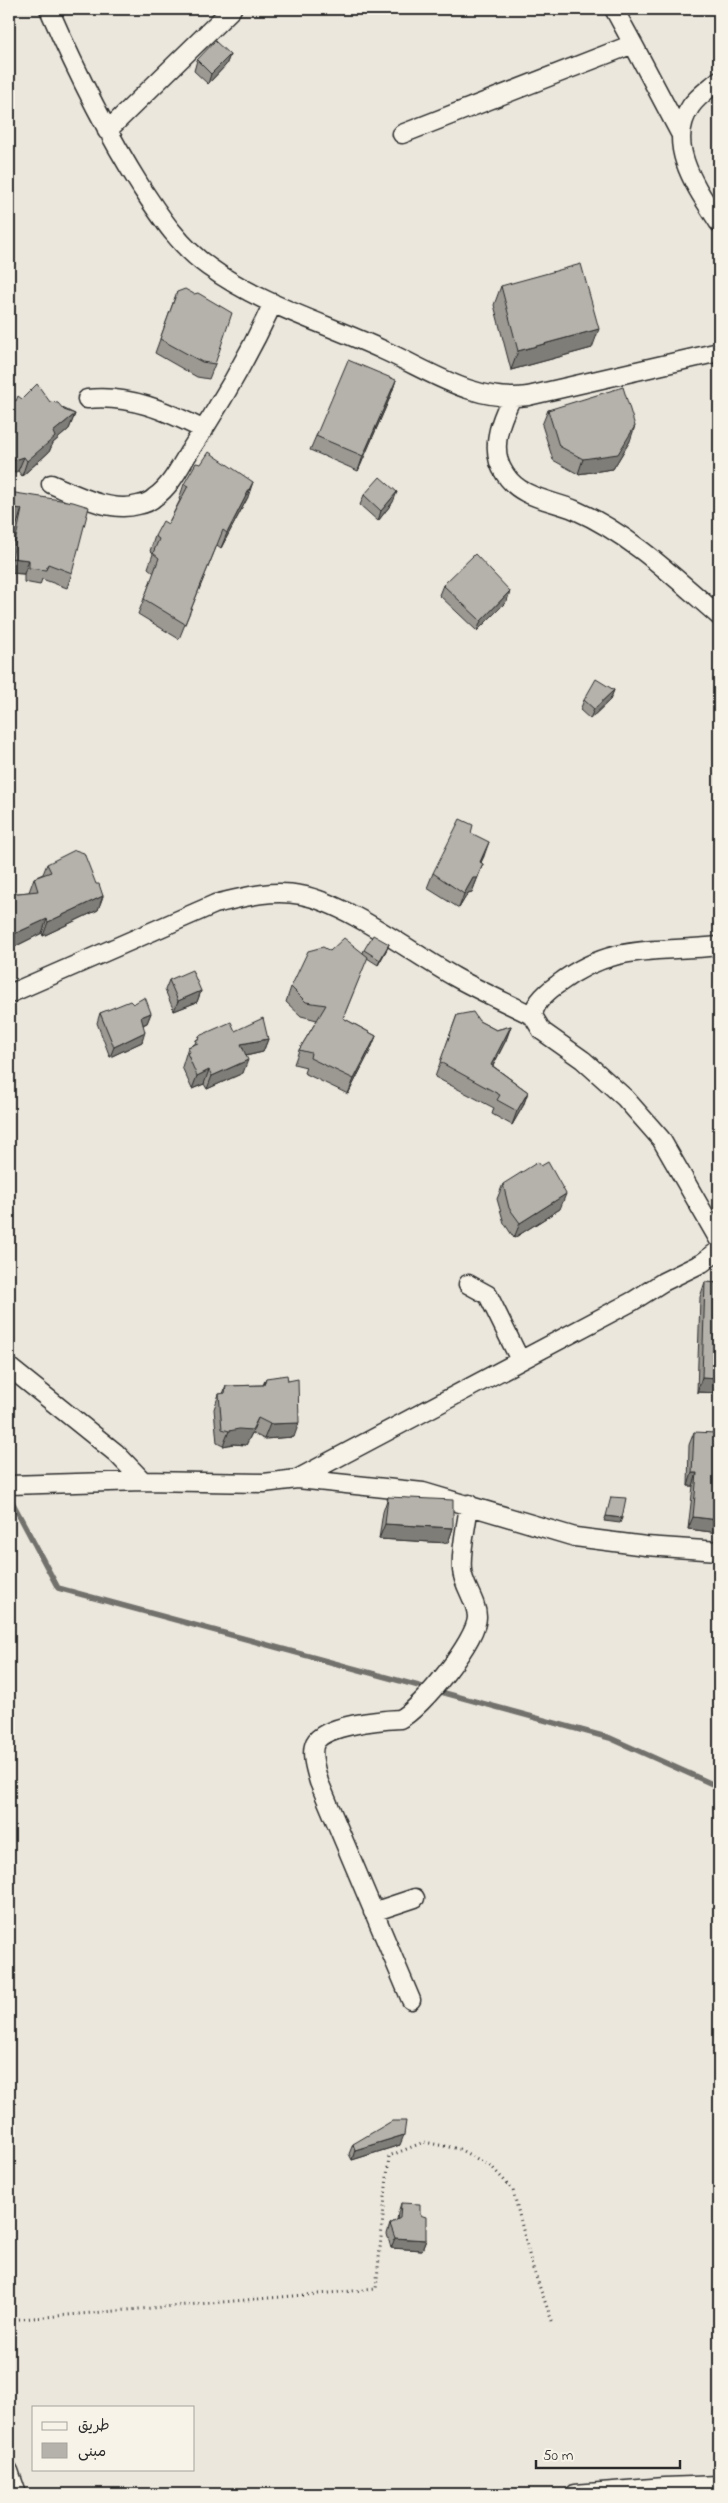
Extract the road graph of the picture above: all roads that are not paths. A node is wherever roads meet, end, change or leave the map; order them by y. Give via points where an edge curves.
1 (49, 9) edge
2 (232, 9) edge
3 (614, 9) edge
4 (633, 44) junction
5 (719, 80) edge
6 (107, 131) junction
7 (402, 134) dead end
8 (681, 135) junction
9 (719, 223) edge
10 (273, 303) junction
11 (719, 352) edge
12 (512, 398) junction
13 (87, 399) dead end
14 (204, 430) junction
15 (51, 484) dead end
16 (719, 616) edge
17 (719, 946) edge
18 (9, 994) edge
19 (533, 1016) junction
20 (719, 1240) edge
21 (719, 1250) edge
22 (468, 1284) dead end
23 (520, 1360) junction
24 (9, 1367) edge
25 (297, 1479) junction
26 (143, 1481) junction
27 (9, 1485) edge
28 (470, 1504) junction
29 (719, 1551) edge
30 (415, 1898) dead end
31 (373, 1912) junction
32 (410, 2000) dead end
33 (9, 2471) edge
34 (719, 2486) edge
35 (17, 2494) edge
36 (574, 2494) edge

1 - 6 street
2 - 6 street
3 - 4 street
4 - 7 street
4 - 8 street
5 - 8 street via 691,106
6 - 10 street via 157,212 192,254 224,278
8 - 9 street via 685,164
10 - 12 street via 471,391
10 - 14 street via 250,352
11 - 12 street
12 - 16 street via 504,412 497,448 501,467 510,482 535,497 576,510 635,546
13 - 14 street via 105,397 165,410
14 - 15 street via 166,486 148,502 123,507 103,504
17 - 19 street via 636,950 594,962 553,987 535,1008
18 - 19 street via 216,904 244,896 286,894 315,898 338,909 456,978
19 - 20 street via 542,1031 582,1060 625,1098 660,1140
21 - 23 street via 685,1273
22 - 23 street via 488,1295
23 - 25 street
24 - 26 street via 116,1454
25 - 26 street via 214,1484
25 - 28 street via 423,1492
26 - 27 street
28 - 29 street via 575,1536 646,1546
28 - 31 street via 462,1570 478,1614 475,1630 466,1646 407,1716 347,1725 319,1738 314,1746 319,1782
30 - 31 street
31 - 32 street
33 - 35 street
34 - 36 street

